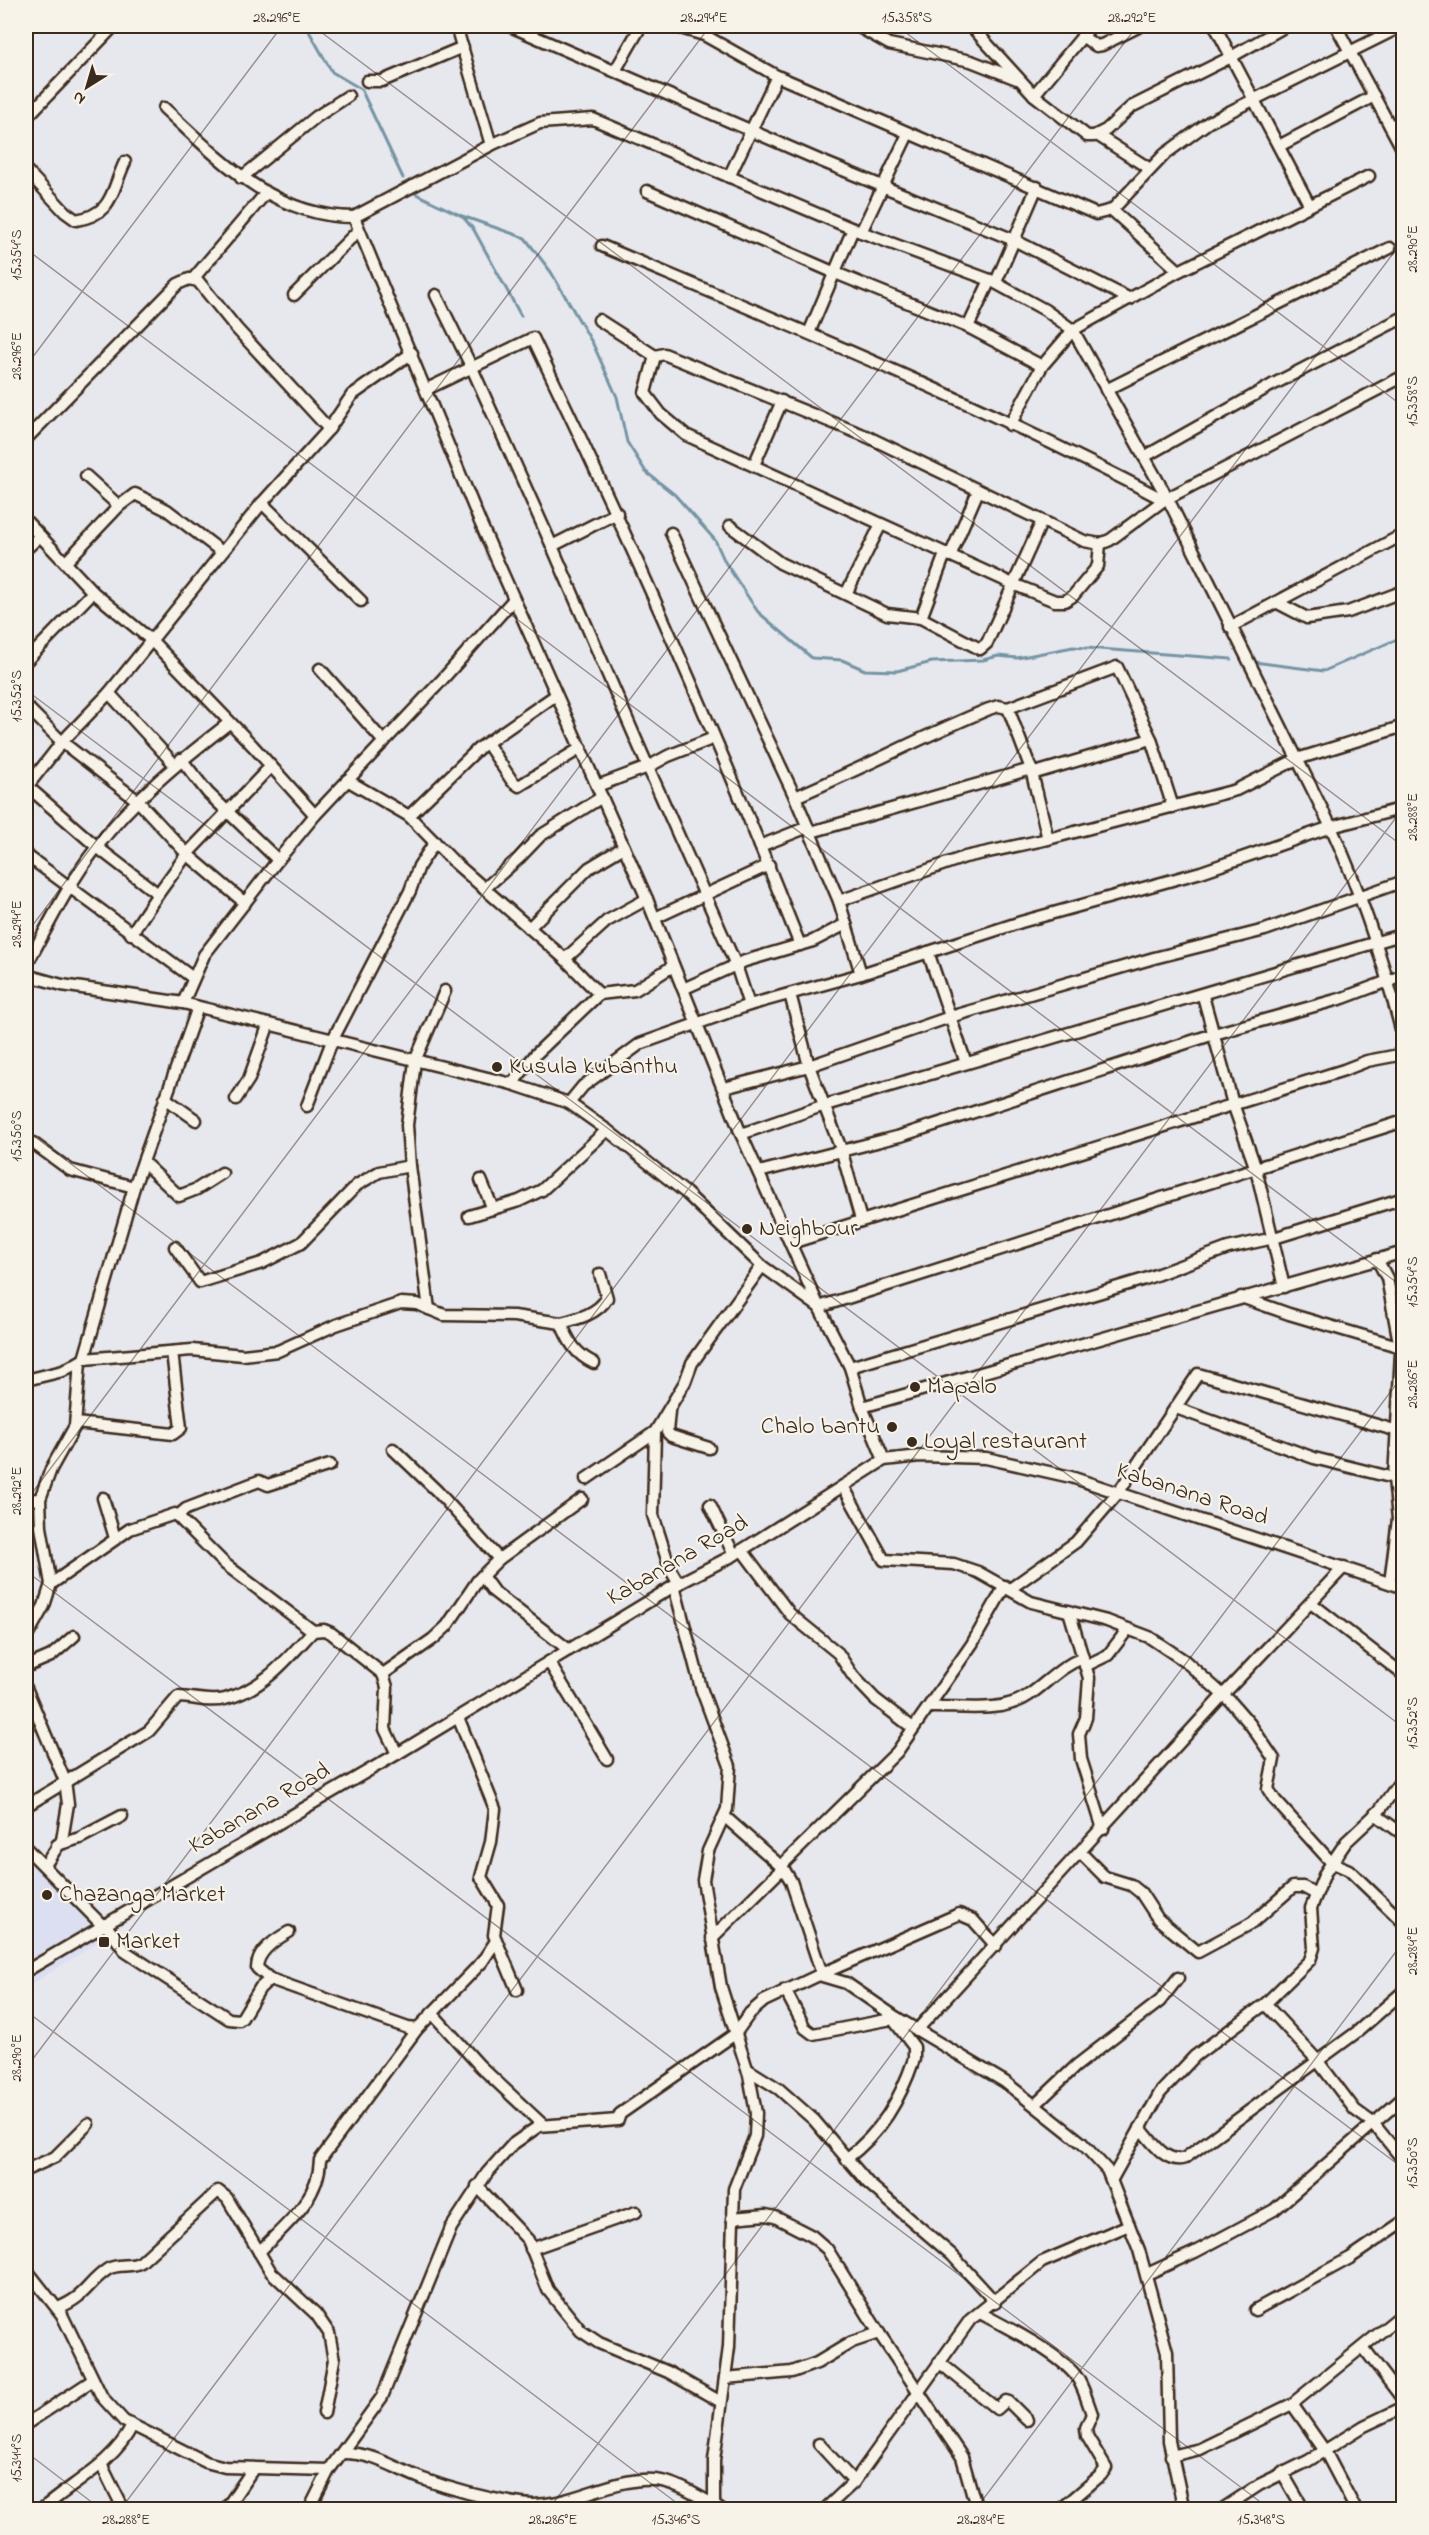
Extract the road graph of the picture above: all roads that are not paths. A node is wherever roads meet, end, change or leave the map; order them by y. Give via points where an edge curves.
1 (114, 26) edge
2 (456, 26) edge
3 (510, 26) edge
4 (641, 26) edge
5 (674, 26) edge
6 (857, 26) edge
7 (971, 26) edge
8 (1091, 26) edge
9 (1140, 26) edge
10 (1215, 26) edge
11 (1336, 26) edge
12 (1402, 26) edge
13 (1284, 27) edge
14 (1082, 36) junction
15 (463, 47) junction
16 (1349, 53) junction
17 (1232, 57) junction
18 (615, 71) junction
19 (777, 76) junction
20 (367, 81) dead end
21 (1020, 81) junction
22 (1034, 95) junction
23 (348, 96) dead end
24 (1374, 96) junction
25 (1256, 100) junction
26 (164, 108) dead end
27 (26, 118) edge
28 (1404, 121) edge
29 (1390, 126) junction
30 (750, 129) junction
31 (908, 134) junction
32 (1097, 135) junction
33 (491, 145) junction
34 (1279, 146) junction
35 (1404, 152) edge
36 (125, 162) dead end
37 (1150, 169) junction
38 (26, 170) edge
39 (1369, 176) dead end
40 (729, 177) junction
41 (241, 178) junction
42 (884, 186) junction
43 (1037, 186) junction
44 (647, 191) dead end
45 (265, 194) junction
46 (1309, 204) junction
47 (1112, 210) junction
48 (354, 217) junction
49 (359, 230) junction
50 (857, 231) junction
51 (1014, 240) junction
52 (602, 246) dead end
53 (1390, 248) dead end
54 (1179, 271) junction
55 (833, 272) junction
56 (193, 279) junction
57 (993, 281) junction
58 (294, 295) dead end
59 (436, 295) dead end
60 (1130, 298) junction
61 (1404, 317) edge
62 (599, 320) dead end
63 (968, 327) junction
64 (1073, 330) junction
65 (809, 333) junction
66 (412, 353) junction
67 (655, 356) junction
68 (1042, 366) junction
69 (472, 368) junction
70 (1404, 376) edge
71 (427, 389) junction
72 (1106, 390) junction
73 (782, 401) junction
74 (1010, 425) junction
75 (329, 429) junction
76 (26, 439) edge
77 (1144, 457) junction
78 (754, 465) junction
79 (87, 476) dead end
80 (978, 490) junction
81 (1166, 500) junction
82 (262, 503) junction
83 (119, 506) junction
84 (617, 513) junction
85 (26, 521) edge
86 (1042, 521) junction
87 (730, 526) dead end
88 (880, 526) junction
89 (671, 533) dead end
90 (1404, 534) edge
91 (40, 536) junction
92 (1100, 544) junction
93 (552, 546) junction
94 (26, 549) edge
95 (222, 552) junction
96 (948, 555) junction
97 (66, 562) junction
98 (1012, 584) junction
99 (1404, 591) edge
100 (93, 592) junction
101 (846, 594) junction
102 (514, 598) junction
103 (361, 601) dead end
104 (1276, 602) junction
105 (921, 618) junction
106 (1230, 627) junction
107 (151, 640) junction
108 (26, 661) edge
109 (320, 669) dead end
110 (109, 693) junction
111 (556, 695) junction
112 (26, 706) edge
113 (1008, 708) junction
114 (229, 723) junction
115 (1404, 726) edge
116 (714, 738) junction
117 (1151, 739) junction
118 (62, 742) junction
119 (384, 742) junction
120 (487, 743) junction
121 (581, 748) junction
122 (1297, 759) junction
123 (178, 762) junction
124 (271, 766) junction
125 (648, 767) junction
126 (1031, 769) junction
127 (348, 780) junction
128 (26, 787) edge
129 (600, 792) junction
130 (795, 797) junction
131 (138, 801) junction
132 (1173, 807) junction
133 (1404, 808) edge
134 (226, 812) junction
135 (315, 815) junction
136 (409, 816) junction
137 (1330, 827) junction
138 (809, 830) junction
139 (1048, 839) junction
140 (435, 842) junction
141 (760, 846) junction
142 (97, 847) junction
143 (624, 847) junction
144 (187, 854) junction
145 (26, 855) edge
146 (278, 860) junction
147 (769, 865) junction
148 (1404, 881) edge
149 (69, 888) junction
150 (484, 889) junction
151 (158, 894) junction
152 (704, 894) junction
153 (1361, 896) junction
154 (647, 899) junction
155 (839, 901) junction
156 (245, 903) junction
157 (655, 918) junction
158 (846, 924) junction
159 (529, 928) junction
160 (131, 934) junction
161 (1404, 934) edge
162 (1377, 942) junction
163 (800, 945) junction
164 (928, 952) junction
165 (565, 959) junction
166 (736, 965) junction
167 (26, 966) edge
168 (673, 966) junction
169 (861, 974) junction
170 (26, 975) edge
171 (1404, 975) edge
172 (193, 978) junction
173 (1388, 979) junction
174 (682, 989) junction
175 (445, 991) dead end
176 (599, 994) junction
177 (790, 994) junction
178 (1203, 996) junction
179 (183, 1003) junction
180 (748, 1005) junction
181 (198, 1007) junction
182 (950, 1017) junction
183 (697, 1023) junction
184 (268, 1026) junction
185 (1214, 1034) junction
186 (332, 1041) junction
187 (1404, 1041) edge
188 (1404, 1054) edge
189 (415, 1061) junction
190 (966, 1064) junction
191 (809, 1066) junction
192 (512, 1084) junction
193 (724, 1088) junction
194 (165, 1098) junction
195 (236, 1099) dead end
196 (569, 1103) junction
197 (1233, 1104) junction
198 (307, 1106) dead end
199 (822, 1106) junction
200 (196, 1120) dead end
201 (1404, 1121) edge
202 (608, 1130) junction
203 (741, 1134) junction
204 (26, 1138) edge
205 (841, 1149) junction
206 (143, 1162) junction
207 (410, 1166) junction
208 (1256, 1170) junction
209 (759, 1172) junction
210 (222, 1173) dead end
211 (481, 1180) dead end
212 (134, 1187) junction
213 (1404, 1198) edge
214 (493, 1209) junction
215 (469, 1216) dead end
216 (861, 1220) junction
217 (1274, 1238) junction
218 (790, 1243) junction
219 (175, 1247) dead end
220 (1404, 1252) edge
221 (1377, 1259) junction
222 (762, 1266) junction
223 (600, 1274) dead end
224 (1284, 1287) junction
225 (1241, 1297) junction
226 (819, 1307) junction
227 (429, 1309) junction
228 (561, 1323) junction
229 (1402, 1351) edge
230 (172, 1352) junction
231 (82, 1361) junction
232 (594, 1362) dead end
233 (850, 1367) junction
234 (26, 1380) edge
235 (862, 1407) junction
236 (1176, 1408) junction
237 (669, 1411) junction
238 (76, 1423) junction
239 (655, 1432) junction
240 (1400, 1434) edge
241 (709, 1448) dead end
242 (393, 1449) dead end
243 (884, 1460) junction
244 (330, 1465) dead end
245 (1394, 1478) junction
246 (586, 1479) dead end
247 (843, 1486) junction
248 (1118, 1493) junction
249 (103, 1498) dead end
250 (40, 1499) junction
251 (582, 1499) dead end
252 (26, 1500) edge
253 (710, 1505) dead end
254 (179, 1515) junction
255 (115, 1538) junction
256 (738, 1552) junction
257 (499, 1559) junction
258 (1344, 1567) junction
259 (482, 1576) junction
260 (1390, 1583) junction
261 (51, 1584) junction
262 (677, 1585) junction
263 (1008, 1587) junction
264 (1404, 1588) edge
265 (1311, 1603) junction
266 (1069, 1611) junction
267 (1128, 1629) junction
268 (313, 1631) junction
269 (74, 1636) dead end
270 (26, 1638) edge
271 (568, 1650) junction
272 (26, 1662) edge
273 (549, 1662) junction
274 (1084, 1662) junction
275 (383, 1674) junction
276 (1404, 1675) edge
277 (26, 1688) edge
278 (1222, 1696) junction
279 (929, 1707) junction
280 (458, 1717) junction
281 (913, 1728) junction
282 (397, 1754) junction
283 (607, 1758) dead end
284 (1404, 1776) edge
285 (65, 1781) junction
286 (26, 1806) edge
287 (1375, 1814) junction
288 (122, 1816) dead end
289 (724, 1816) junction
290 (1103, 1829) junction
291 (1404, 1834) edge
292 (57, 1846) junction
293 (26, 1848) edge
294 (1081, 1853) junction
295 (1331, 1862) junction
296 (45, 1865) junction
297 (782, 1867) junction
298 (1316, 1894) junction
299 (1404, 1923) edge
300 (104, 1925) junction
301 (289, 1932) dead end
302 (712, 1938) junction
303 (496, 1941) junction
304 (996, 1946) junction
305 (26, 1971) edge
306 (821, 1975) junction
307 (1178, 1978) dead end
308 (270, 1979) junction
309 (517, 1990) dead end
310 (785, 1990) junction
311 (1404, 1991) edge
312 (1265, 2004) junction
313 (432, 2013) junction
314 (895, 2018) junction
315 (417, 2029) junction
316 (917, 2030) junction
317 (735, 2034) junction
318 (1317, 2060) junction
319 (747, 2069) junction
320 (1404, 2097) edge
321 (1035, 2105) junction
322 (1373, 2123) junction
323 (88, 2124) dead end
324 (543, 2125) junction
325 (1140, 2128) junction
326 (846, 2159) junction
327 (1404, 2161) edge
328 (26, 2170) edge
329 (1112, 2179) junction
330 (477, 2186) junction
331 (636, 2212) dead end
332 (732, 2218) junction
333 (1404, 2221) edge
334 (1130, 2225) junction
335 (531, 2249) junction
336 (259, 2252) junction
337 (26, 2269) edge
338 (1147, 2274) junction
339 (995, 2302) junction
340 (58, 2308) junction
341 (1255, 2310) dead end
342 (981, 2313) junction
343 (1404, 2313) edge
344 (879, 2333) junction
345 (1363, 2347) junction
346 (939, 2362) junction
347 (725, 2378) junction
348 (93, 2379) junction
349 (918, 2390) junction
350 (1404, 2401) edge
351 (721, 2402) junction
352 (1292, 2404) junction
353 (1404, 2407) edge
354 (324, 2413) dead end
355 (1027, 2420) dead end
356 (26, 2424) edge
357 (132, 2426) junction
358 (819, 2444) dead end
359 (1325, 2451) junction
360 (342, 2453) junction
361 (1171, 2456) junction
362 (101, 2464) junction
363 (253, 2469) junction
364 (329, 2470) junction
365 (1282, 2472) junction
366 (854, 2482) junction
367 (716, 2508) edge
368 (41, 2510) edge
369 (124, 2510) edge
370 (225, 2510) edge
371 (309, 2510) edge
372 (824, 2510) edge
373 (977, 2510) edge
374 (1060, 2510) edge
375 (1184, 2510) edge
376 (1221, 2510) edge
377 (1304, 2510) edge
378 (1356, 2510) edge

1 - 27 street
2 - 15 street
3 - 18 street
4 - 18 street
5 - 19 street via 704,35
6 - 21 street via 889,44 970,61
7 - 21 street
8 - 14 street
9 - 14 street via 1102,45 1096,46
10 - 17 street
11 - 16 street
12 - 16 street
13 - 17 street
14 - 22 street
15 - 20 street via 382,81
15 - 33 street
16 - 24 street
16 - 25 street
17 - 25 street
17 - 32 street via 1131,107
18 - 30 street
19 - 30 street
19 - 31 street
21 - 22 street
22 - 32 street via 1088,136
23 - 41 street
24 - 29 street
24 - 34 street
25 - 34 street
25 - 37 street via 1209,122
26 - 41 street
28 - 29 street
29 - 35 street
30 - 40 street
30 - 42 street
31 - 42 street
31 - 43 street
32 - 37 street
33 - 40 street via 540,123 593,119
33 - 48 street
34 - 46 street
36 - 38 street via 111,198 99,214 76,219
37 - 47 street
39 - 46 street
40 - 50 street
41 - 45 street
42 - 50 street
42 - 51 street
43 - 47 street via 1096,214
43 - 51 street
44 - 55 street
45 - 48 street via 328,217
45 - 56 street
46 - 54 street
47 - 54 street
48 - 49 street
49 - 58 street
49 - 66 street
50 - 55 street
50 - 57 street
51 - 57 street
51 - 60 street
52 - 65 street
53 - 72 street
54 - 60 street
55 - 63 street
55 - 65 street
56 - 75 street
56 - 76 street via 178,284
57 - 63 street
57 - 64 street
59 - 69 street
60 - 64 street
61 - 77 street
62 - 67 street
63 - 68 street
64 - 68 street
64 - 72 street
65 - 74 street
66 - 71 street
66 - 75 street via 352,395
67 - 73 street via 664,354
67 - 78 street via 645,393 661,414 686,435
68 - 74 street
69 - 71 street
69 - 84 street via 533,338
69 - 93 street
70 - 81 street
71 - 102 street
72 - 77 street
73 - 78 street
73 - 80 street
74 - 81 street
75 - 82 street
77 - 81 street
78 - 88 street
79 - 83 street
80 - 86 street
80 - 96 street
81 - 92 street
81 - 106 street
82 - 95 street
82 - 103 street
83 - 95 street via 131,495 138,495 167,510
83 - 97 street
84 - 93 street
84 - 116 street
85 - 91 street
86 - 92 street via 1084,541
86 - 98 street
87 - 101 street via 780,563
88 - 96 street
88 - 101 street
89 - 130 street
90 - 104 street
91 - 94 street
91 - 97 street
92 - 98 street via 1098,566 1065,601 1055,601
93 - 125 street
95 - 107 street
96 - 98 street
96 - 105 street
97 - 100 street
98 - 105 street via 987,643 980,649
99 - 104 street via 1348,612 1307,618
100 - 107 street
100 - 108 street
101 - 105 street via 887,614
102 - 111 street
102 - 119 street
104 - 106 street
106 - 122 street
107 - 110 street
107 - 114 street
109 - 119 street
110 - 118 street
110 - 123 street
111 - 120 street
111 - 121 street
112 - 118 street
113 - 117 street via 1118,667
113 - 126 street
113 - 130 street via 998,706 928,734
114 - 123 street
114 - 124 street
115 - 122 street
116 - 125 street
116 - 141 street
117 - 126 street via 1035,773
117 - 132 street
118 - 128 street
118 - 131 street
119 - 127 street
120 - 121 street via 519,786
120 - 136 street
121 - 129 street
122 - 132 street via 1236,790
122 - 137 street
123 - 131 street
123 - 134 street
124 - 134 street
124 - 135 street
125 - 129 street
125 - 152 street
126 - 138 street
126 - 139 street
127 - 135 street
127 - 136 street
128 - 142 street
129 - 143 street
129 - 150 street via 540,836
130 - 138 street
131 - 142 street
131 - 144 street
132 - 139 street
133 - 137 street
134 - 144 street
134 - 146 street
135 - 146 street
136 - 140 street
137 - 153 street
137 - 164 street via 1201,872
138 - 141 street
138 - 155 street
139 - 155 street via 965,857
140 - 150 street
140 - 186 street via 419,866 410,891
141 - 147 street
142 - 149 street
142 - 151 street
143 - 154 street
143 - 159 street via 589,868
144 - 151 street
144 - 156 street
145 - 149 street
146 - 156 street
147 - 152 street
147 - 163 street
148 - 153 street
149 - 160 street
149 - 167 street
150 - 159 street
151 - 160 street
152 - 157 street
152 - 166 street
153 - 162 street
153 - 182 street via 1265,930
154 - 157 street
154 - 165 street via 607,921
155 - 158 street
156 - 172 street via 204,955
157 - 168 street
158 - 163 street
158 - 169 street
159 - 165 street
160 - 172 street
161 - 162 street
162 - 173 street
162 - 178 street
163 - 166 street
164 - 169 street
164 - 182 street
165 - 176 street
166 - 174 street
166 - 180 street
168 - 174 street
168 - 176 street via 635,990
169 - 177 street
170 - 179 street via 62,985
171 - 173 street
172 - 179 street
173 - 185 street via 1343,998
173 - 187 street
174 - 183 street
175 - 189 street
176 - 192 street via 536,1054
177 - 180 street
177 - 191 street
178 - 185 street
178 - 190 street
179 - 181 street
180 - 183 street
181 - 184 street
181 - 194 street
182 - 190 street
182 - 191 street
183 - 193 street
183 - 196 street via 640,1044 583,1086
184 - 186 street
184 - 195 street via 249,1079
185 - 197 street
185 - 205 street via 900,1136
186 - 189 street
186 - 198 street
188 - 197 street via 1367,1061
189 - 192 street
189 - 207 street via 407,1125
190 - 199 street
191 - 193 street
191 - 199 street
192 - 196 street
193 - 203 street
194 - 200 street
194 - 206 street
196 - 202 street
197 - 208 street
197 - 216 street
199 - 203 street
199 - 205 street
201 - 208 street
202 - 214 street via 542,1190
202 - 222 street via 686,1193
203 - 209 street
204 - 212 street via 70,1170
205 - 209 street
205 - 216 street
206 - 210 street via 178,1196
206 - 212 street
207 - 219 street via 379,1172 357,1185 302,1243 243,1270 200,1282
207 - 227 street
208 - 217 street
208 - 226 street
209 - 218 street
211 - 214 street
212 - 231 street
213 - 217 street
214 - 215 street
216 - 218 street
217 - 224 street
217 - 233 street via 1228,1248 1145,1280
218 - 226 street
220 - 221 street
221 - 224 street
221 - 229 street via 1387,1278
222 - 226 street
222 - 237 street via 692,1363
223 - 228 street via 607,1298 603,1305
224 - 225 street
225 - 229 street
225 - 235 street
226 - 233 street
227 - 228 street via 461,1317 514,1316
227 - 230 street via 401,1303 390,1305 278,1351 243,1355
228 - 232 street via 580,1357
229 - 240 street
230 - 231 street
230 - 238 street via 179,1431 173,1434
231 - 234 street via 63,1371
231 - 238 street
233 - 235 street
235 - 243 street
236 - 240 street via 1198,1374
236 - 245 street via 1314,1458
236 - 248 street
237 - 239 street
237 - 241 street via 667,1432 671,1436
238 - 250 street
239 - 246 street
239 - 262 street via 653,1515
240 - 245 street
242 - 257 street
243 - 247 street, Kabanana Road
243 - 248 street, Kabanana Road via 920,1456 986,1458 1048,1470
244 - 254 street via 268,1485 259,1481
245 - 260 street via 1398,1519
247 - 256 street, Kabanana Road
247 - 263 street via 884,1560 954,1564
248 - 258 street, Kabanana Road
248 - 263 street via 1076,1542
249 - 255 street
250 - 252 street
250 - 261 street
251 - 257 street
253 - 256 street
254 - 255 street via 139,1524
254 - 268 street via 225,1564
255 - 261 street
256 - 262 street, Kabanana Road
256 - 281 street via 790,1614 838,1653 875,1699
257 - 259 street
258 - 260 street, Kabanana Road
258 - 265 street
259 - 271 street via 494,1591
259 - 275 street via 447,1626
260 - 264 street, Kabanana Road
261 - 270 street
262 - 271 street, Kabanana Road
262 - 289 street via 701,1688 728,1756 730,1790
263 - 266 street via 1031,1602
263 - 279 street
265 - 276 street
265 - 278 street
266 - 267 street
266 - 274 street
267 - 274 street via 1108,1655
267 - 278 street via 1149,1636 1185,1661
268 - 275 street via 331,1633
268 - 285 street via 269,1679 225,1699 178,1697 149,1731
269 - 272 street via 51,1656 30,1665
271 - 273 street, Kabanana Road
273 - 280 street, Kabanana Road
273 - 283 street
274 - 279 street via 1061,1669 1010,1705
274 - 290 street via 1089,1678 1088,1700 1079,1744
275 - 282 street via 387,1687 385,1729
277 - 285 street
278 - 290 street
278 - 295 street via 1250,1724 1274,1759 1268,1789 1275,1800
279 - 281 street
280 - 282 street, Kabanana Road
280 - 303 street via 495,1809 481,1877 498,1905
281 - 297 street via 897,1752
282 - 300 street, Kabanana Road
284 - 287 street
285 - 286 street
285 - 292 street via 67,1818
287 - 291 street
287 - 295 street
288 - 292 street
289 - 297 street
289 - 302 street via 703,1871
290 - 294 street
292 - 296 street
293 - 296 street
294 - 298 street via 1106,1877 1131,1885 1141,1893 1158,1919 1198,1952 1252,1923 1293,1887
294 - 304 street
295 - 298 street
295 - 299 street via 1349,1870
296 - 300 street
297 - 302 street
297 - 306 street via 791,1881
298 - 312 street via 1311,1908 1313,1954
300 - 305 street, Kabanana Road
300 - 308 street via 126,1953 229,2019 242,2018
301 - 308 street via 273,1941 257,1962 257,1968
302 - 317 street
303 - 309 street
303 - 313 street via 482,1962
304 - 306 street via 973,1920 959,1914
304 - 316 street
306 - 310 street
306 - 314 street via 846,1983
307 - 321 street via 1160,2001 1076,2066
308 - 315 street
310 - 314 street via 805,2028 813,2034
310 - 317 street via 757,2007
311 - 318 street
312 - 318 street
312 - 325 street via 1185,2065 1160,2092
313 - 315 street
313 - 324 street via 480,2066
314 - 316 street
314 - 326 street via 914,2047 914,2059 882,2126
315 - 336 street via 320,2160 317,2183 304,2205
316 - 321 street via 1005,2082
317 - 319 street
317 - 324 street via 620,2114 618,2120
318 - 322 street via 1355,2109
318 - 325 street via 1185,2158 1175,2160 1165,2155
319 - 326 street via 797,2104
319 - 332 street via 756,2128 734,2188
320 - 322 street
321 - 329 street via 1092,2151
322 - 327 street
322 - 338 street via 1274,2210
323 - 328 street via 55,2157
324 - 330 street via 513,2144
325 - 329 street
326 - 339 street via 876,2192 952,2255
329 - 334 street
330 - 335 street via 518,2229
330 - 360 street via 445,2242 382,2397
331 - 335 street
332 - 344 street via 766,2215 812,2236 834,2258
332 - 347 street
333 - 341 street via 1350,2259
334 - 338 street
334 - 339 street via 1042,2262
335 - 351 street via 548,2290 581,2331
336 - 340 street via 227,2198 218,2192 141,2262 109,2269 77,2300
336 - 354 street via 271,2272 316,2313 329,2333 334,2360
337 - 340 street
338 - 361 street via 1168,2361
339 - 342 street
340 - 348 street
342 - 346 street via 970,2320
342 - 374 street via 1030,2341 1079,2381 1092,2414 1086,2436 1106,2468
343 - 345 street
344 - 347 street via 792,2372
344 - 349 street
345 - 350 street
345 - 352 street
346 - 349 street
346 - 355 street via 998,2409 1009,2402
347 - 351 street
348 - 356 street
348 - 357 street via 102,2397
349 - 366 street
349 - 373 street via 962,2457
351 - 367 street via 714,2460
352 - 359 street
352 - 361 street via 1200,2449
353 - 359 street
357 - 362 street
357 - 363 street via 206,2462
358 - 366 street
359 - 365 street
359 - 378 street
360 - 364 street
360 - 367 street via 370,2455 429,2481 521,2504 557,2501 656,2480 681,2488
361 - 375 street
362 - 368 street
362 - 369 street
363 - 364 street
363 - 370 street
364 - 371 street
365 - 376 street
365 - 377 street
366 - 372 street

